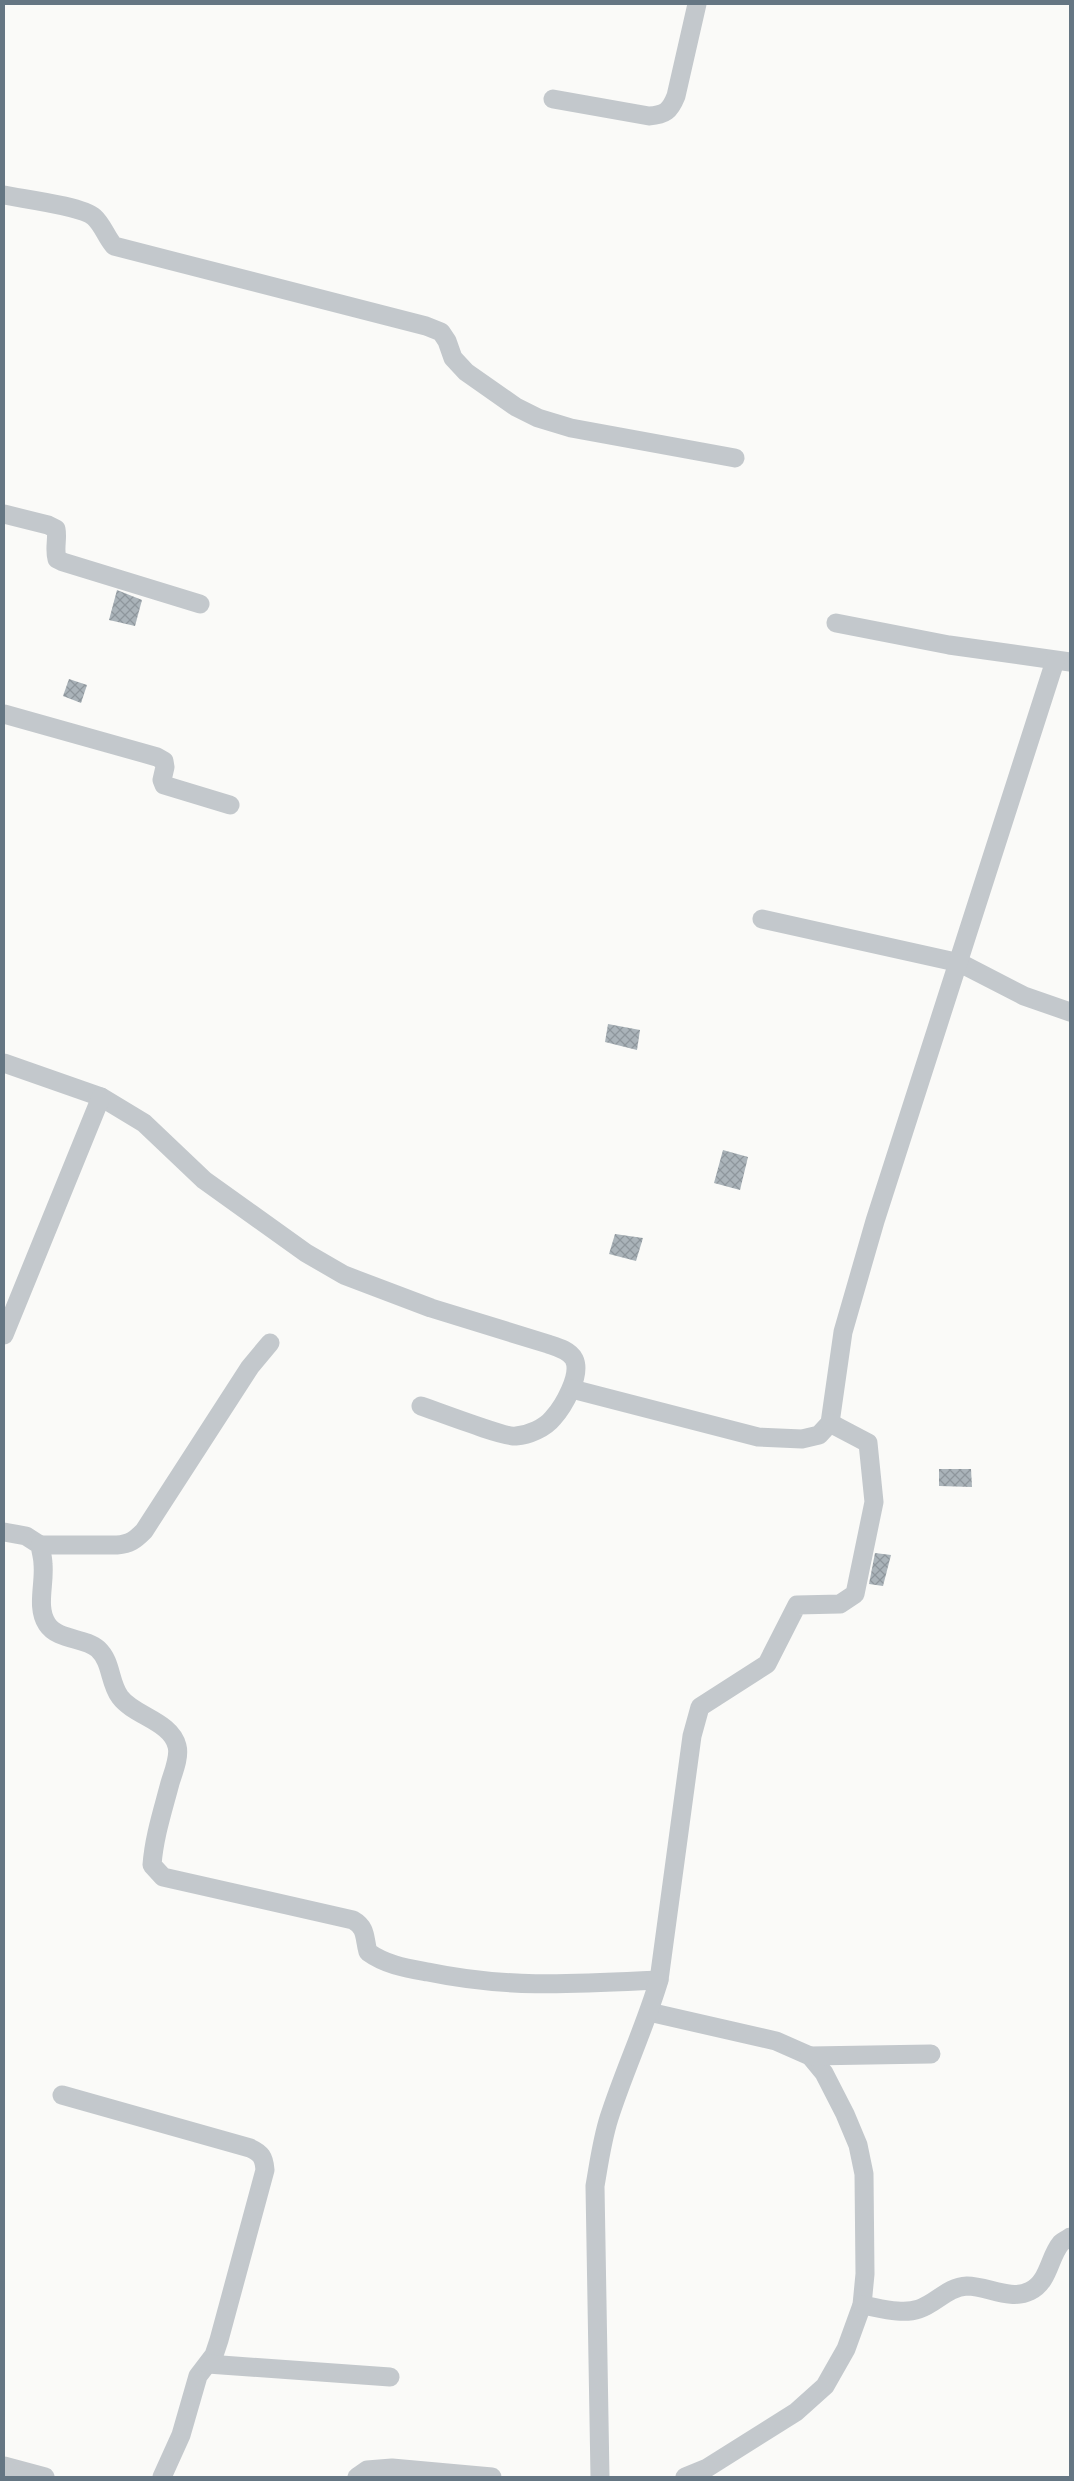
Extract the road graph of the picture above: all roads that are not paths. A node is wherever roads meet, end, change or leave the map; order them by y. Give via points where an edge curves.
1 (697, 4) edge
2 (553, 99) dead end
3 (4, 195) edge
4 (735, 458) dead end
5 (4, 514) edge
6 (200, 604) dead end
7 (836, 623) dead end
8 (1063, 662) edge
9 (4, 714) edge
10 (230, 804) dead end
11 (762, 919) dead end
12 (960, 963) junction
13 (1070, 1012) edge
14 (4, 1063) edge
15 (101, 1097) junction
16 (4, 1335) edge
17 (270, 1342) dead end
18 (572, 1389) junction
19 (421, 1406) dead end
20 (830, 1423) junction
21 (4, 1532) edge
22 (40, 1546) junction
23 (659, 1980) junction
24 (650, 2012) junction
25 (931, 2054) dead end
26 (810, 2056) junction
27 (62, 2095) dead end
28 (1070, 2236) edge
29 (862, 2305) junction
30 (208, 2364) junction
31 (390, 2376) dead end
32 (4, 2466) edge
33 (705, 2472) edge
34 (44, 2477) edge
35 (162, 2477) edge
36 (358, 2477) edge
37 (492, 2477) edge
38 (600, 2477) edge
39 (685, 2477) edge

1 - 2 street via 676,96 671,108 663,115 649,116
3 - 4 street via 79,210 93,216 114,246 441,332 453,358 466,372 516,407 538,418 571,428
5 - 6 street via 48,524 56,529 55,553 63,562
7 - 8 street via 949,645
8 - 12 street
9 - 10 street via 157,757 164,761 164,785
11 - 12 street
12 - 13 street via 1024,996
12 - 20 street via 875,1221 843,1332
14 - 15 street
15 - 16 street
15 - 18 street via 144,1123 204,1180 253,1216 344,1275 414,1302 567,1352 574,1360 576,1370
17 - 22 street via 135,1540 118,1545
18 - 19 street via 553,1419 537,1430 514,1437
18 - 20 street via 758,1437 802,1440 819,1435
20 - 23 street via 868,1443 874,1502 855,1594 840,1604 797,1605 767,1664 700,1707 692,1736
21 - 22 street via 26,1536
22 - 23 street via 42,1611 48,1625 60,1634 97,1648 108,1662 120,1697 168,1731 177,1746 176,1762 154,1846 152,1865 163,1877 353,1920 365,1931 368,1952 373,1956 393,1965 421,1971 468,1980 528,1985
23 - 24 street
24 - 26 street via 776,2041
24 - 38 street via 609,2118 595,2186
25 - 26 street
26 - 29 street via 824,2073 858,2144 864,2174 865,2274
27 - 30 street via 260,2152 265,2170 220,2340
28 - 29 street via 1061,2243 1044,2278 1031,2291 1010,2295 964,2286 948,2291 918,2309 899,2311
29 - 33 street via 846,2349 825,2386 796,2412
30 - 31 street
30 - 35 street via 198,2376 181,2435
32 - 34 street
33 - 39 street
36 - 37 street via 367,2470 392,2468

